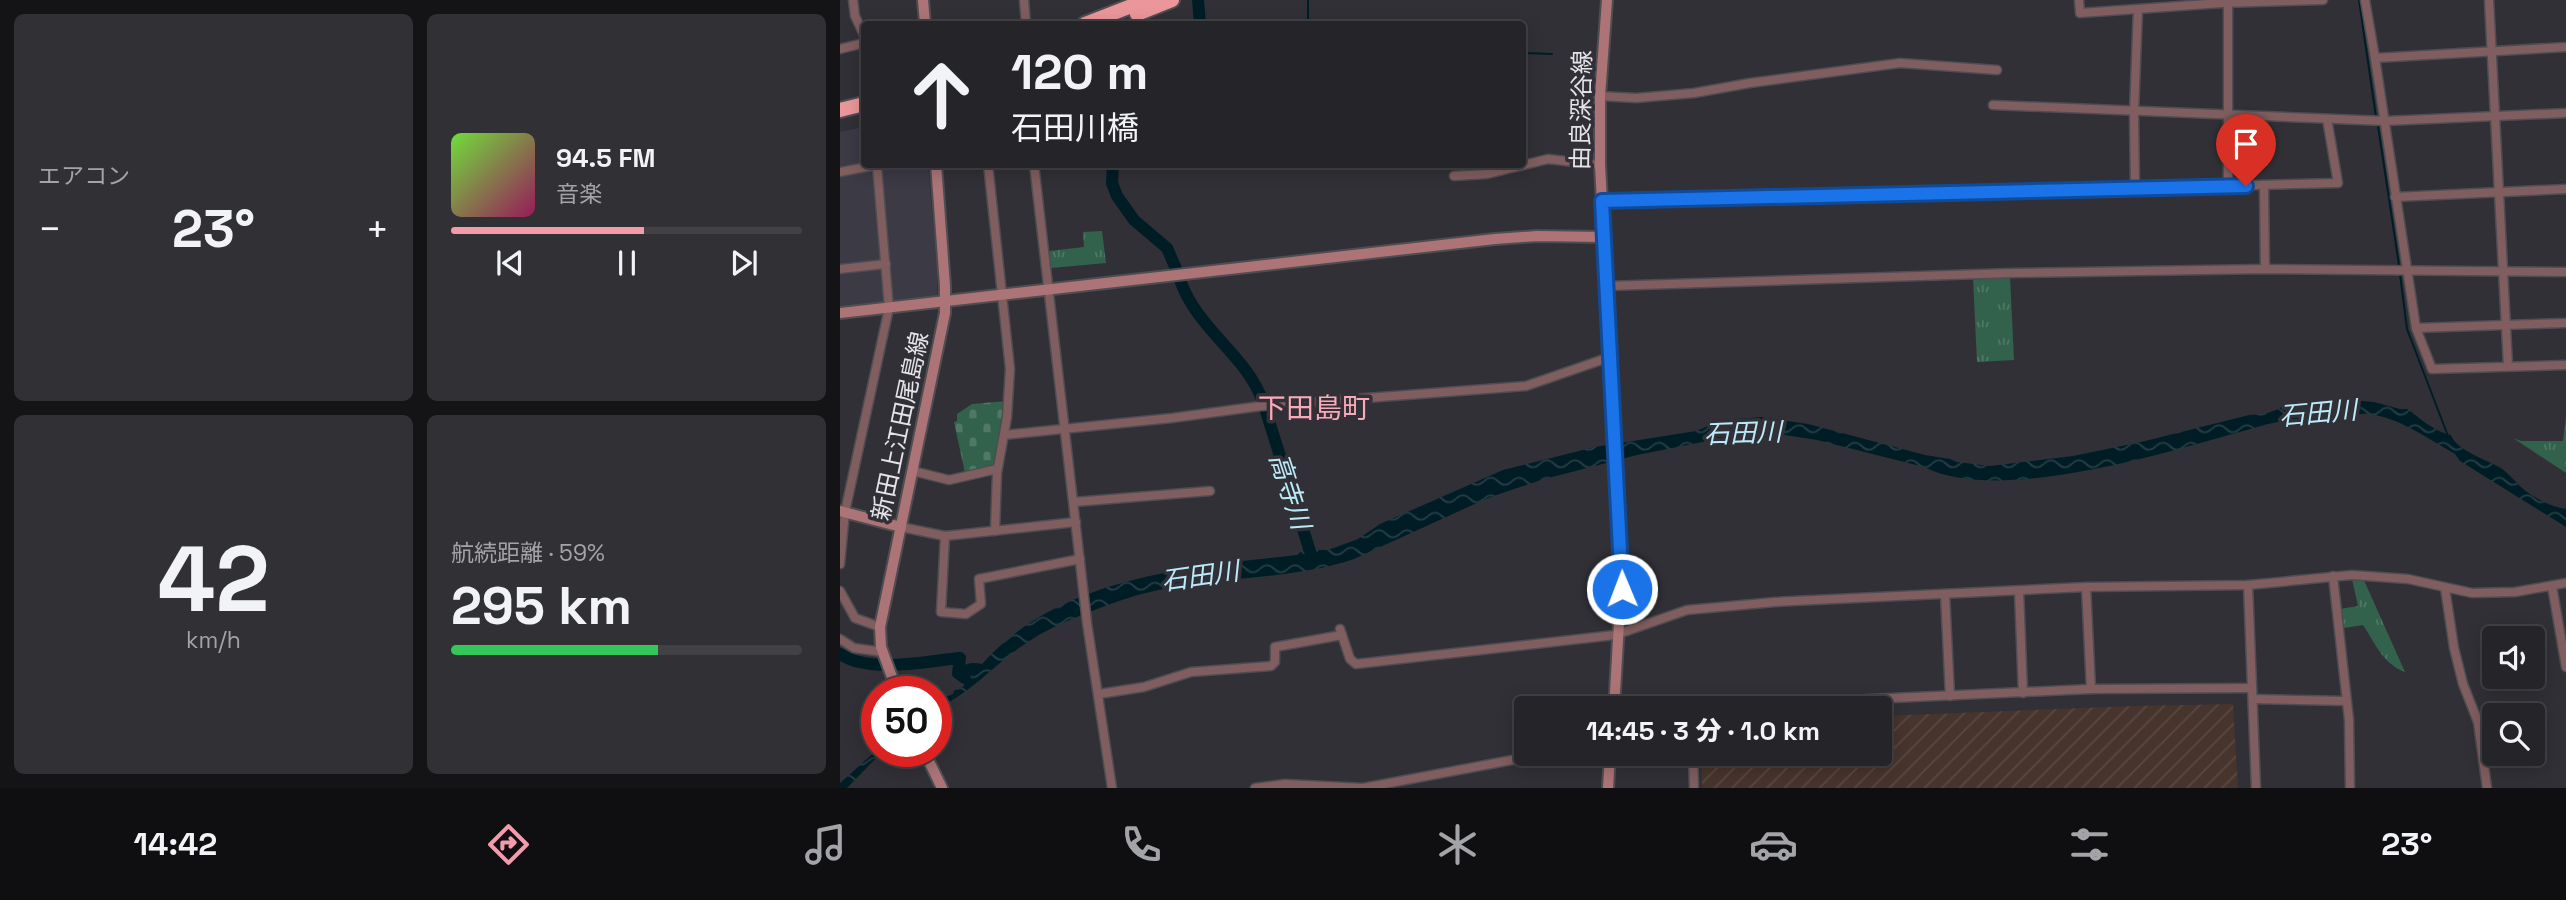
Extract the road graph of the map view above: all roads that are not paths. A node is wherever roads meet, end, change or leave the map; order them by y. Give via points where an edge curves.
1 (853, 0) edge
2 (923, 0) edge
3 (1024, 0) edge
4 (1147, 0) edge
5 (1172, 0) edge
6 (1606, 0) edge
7 (2079, 0) edge
8 (2323, 0) edge
9 (2365, 0) edge
10 (2489, 0) edge
11 (2224, 2) edge
12 (2138, 9) junction
13 (925, 21) edge
14 (1026, 21) edge
15 (1093, 21) edge
16 (1119, 21) edge
17 (861, 29) edge
18 (861, 44) edge
19 (2566, 47) edge
20 (840, 49) edge
21 (2492, 51) junction
22 (2375, 58) junction
23 (1997, 70) dead end
24 (1600, 96) junction
25 (861, 105) edge
26 (1993, 105) dead end
27 (840, 110) edge
28 (2134, 112) junction
29 (2566, 113) edge
30 (861, 114) edge
31 (2229, 116) junction
32 (2494, 117) junction
33 (840, 119) edge
34 (2327, 119) junction
35 (2385, 121) junction
36 (1526, 164) edge
37 (1600, 166) junction
38 (862, 168) edge
39 (879, 168) edge
40 (936, 168) edge
41 (988, 168) edge
42 (1034, 168) edge
43 (1511, 168) edge
44 (840, 172) edge
45 (1454, 176) dead end
46 (2228, 186) junction
47 (2264, 186) junction
48 (2135, 188) junction
49 (2566, 189) edge
50 (2498, 192) junction
51 (2395, 197) junction
52 (1602, 201) junction
53 (1604, 237) junction
54 (886, 264) junction
55 (840, 269) edge
56 (2265, 270) junction
57 (2402, 272) junction
58 (2502, 272) junction
59 (2566, 272) edge
60 (1606, 286) junction
61 (1049, 291) junction
62 (1001, 296) junction
63 (945, 302) junction
64 (889, 307) junction
65 (840, 313) edge
66 (2566, 323) edge
67 (2505, 324) junction
68 (2416, 328) junction
69 (1610, 357) junction
70 (2566, 365) edge
71 (2508, 366) junction
72 (1066, 427) junction
73 (1004, 435) junction
74 (997, 469) junction
75 (913, 471) junction
76 (1210, 491) dead end
77 (1074, 502) junction
78 (843, 512) edge
79 (1076, 522) junction
80 (901, 527) junction
81 (995, 531) junction
82 (945, 536) junction
83 (1080, 559) junction
84 (840, 564) edge
85 (2333, 576) junction
86 (2566, 583) edge
87 (2248, 586) junction
88 (2552, 586) junction
89 (2086, 587) junction
90 (2445, 588) junction
91 (2019, 591) junction
92 (840, 592) edge
93 (1945, 594) junction
94 (880, 627) junction
95 (1620, 634) junction
96 (840, 639) edge
97 (883, 652) junction
98 (2566, 667) edge
99 (891, 676) edge
100 (2252, 688) junction
101 (2091, 690) junction
102 (2023, 693) junction
103 (1099, 694) junction
104 (1615, 696) edge
105 (1950, 696) junction
106 (1892, 699) edge
107 (2253, 699) junction
108 (2346, 701) junction
109 (1514, 760) edge
110 (1609, 766) edge
111 (1693, 766) edge
112 (932, 767) edge
113 (1421, 778) junction
114 (942, 788) edge
115 (1112, 788) edge
116 (1255, 788) edge
117 (1422, 788) edge
118 (1608, 788) edge
119 (1694, 788) edge
120 (2256, 788) edge
121 (2350, 788) edge
122 (2487, 788) edge

1 - 17 street
2 - 13 main road
3 - 14 street
4 - 15 highway
5 - 16 highway
6 - 24 main road, 由良深谷線
7 - 12 street via 2080,13
8 - 11 street
9 - 22 street
10 - 21 street
11 - 12 street
11 - 31 street
12 - 28 street
18 - 20 street
19 - 21 street
21 - 22 street
21 - 32 street
22 - 35 street
23 - 24 street via 1900,63 1694,93
24 - 37 main road, 由良深谷線
25 - 27 highway
26 - 28 street
28 - 31 street
28 - 48 street
29 - 32 street
30 - 33 highway
31 - 34 street
31 - 46 street
32 - 35 street
32 - 50 street
34 - 35 street
34 - 47 street via 2338,183
35 - 51 street
36 - 37 street via 1548,159
37 - 52 main road, 由良深谷線
38 - 44 street
39 - 54 street
40 - 63 main road, 新田上江田尾島線
41 - 62 street
42 - 61 street
43 - 45 street
46 - 47 street
46 - 48 street
47 - 56 street
48 - 52 street
49 - 50 street
50 - 51 street
50 - 58 street
51 - 57 street
52 - 53 main road, 由良深谷線
53 - 60 main road, 由良深谷線
53 - 61 main road via 1496,239
54 - 55 street
54 - 64 street
56 - 57 street
56 - 60 street
57 - 58 street
57 - 68 street
58 - 59 street
58 - 67 street
60 - 69 main road, 由良深谷線
61 - 62 main road
61 - 72 street
62 - 63 main road
62 - 73 street via 1010,369
63 - 64 main road
63 - 75 main road, 新田上江田尾島線
64 - 65 main road
64 - 78 street
66 - 67 street
67 - 68 street
67 - 71 street
68 - 71 street via 2432,369
69 - 72 street via 1526,386
69 - 95 main road, 由良深谷線 via 1622,571
70 - 71 street
72 - 73 street
72 - 77 street
73 - 74 street
74 - 75 street via 949,480
74 - 81 street
75 - 80 main road, 新田上江田尾島線
76 - 77 street
77 - 79 street
78 - 80 main road
78 - 84 street
79 - 81 street
79 - 83 street
80 - 82 street
80 - 94 main road, 新田上江田尾島線
81 - 82 street
82 - 83 street via 941,612 966,614 981,604 979,579
83 - 103 street
85 - 87 street
85 - 90 street via 2384,576
85 - 108 street
86 - 88 street
87 - 89 street
87 - 100 street
88 - 90 street via 2495,594
88 - 98 street
89 - 91 street
89 - 101 street
90 - 122 street via 2454,648 2478,722
91 - 93 street
91 - 102 street
92 - 94 street via 855,618
93 - 95 street via 1687,610
93 - 105 street
94 - 97 main road, 新田上江田尾島線
95 - 103 street via 1356,664 1341,632 1275,647 1271,666 1191,672
95 - 104 main road
96 - 97 street via 854,648
97 - 99 main road, 新田上江田尾島線
100 - 101 street
100 - 107 street
101 - 102 street
102 - 105 street
103 - 115 street
105 - 106 street
107 - 108 street
107 - 120 street
108 - 121 street
109 - 113 street
110 - 118 main road
111 - 119 street
112 - 114 main road
113 - 116 street via 1363,788 1285,783
113 - 117 street

